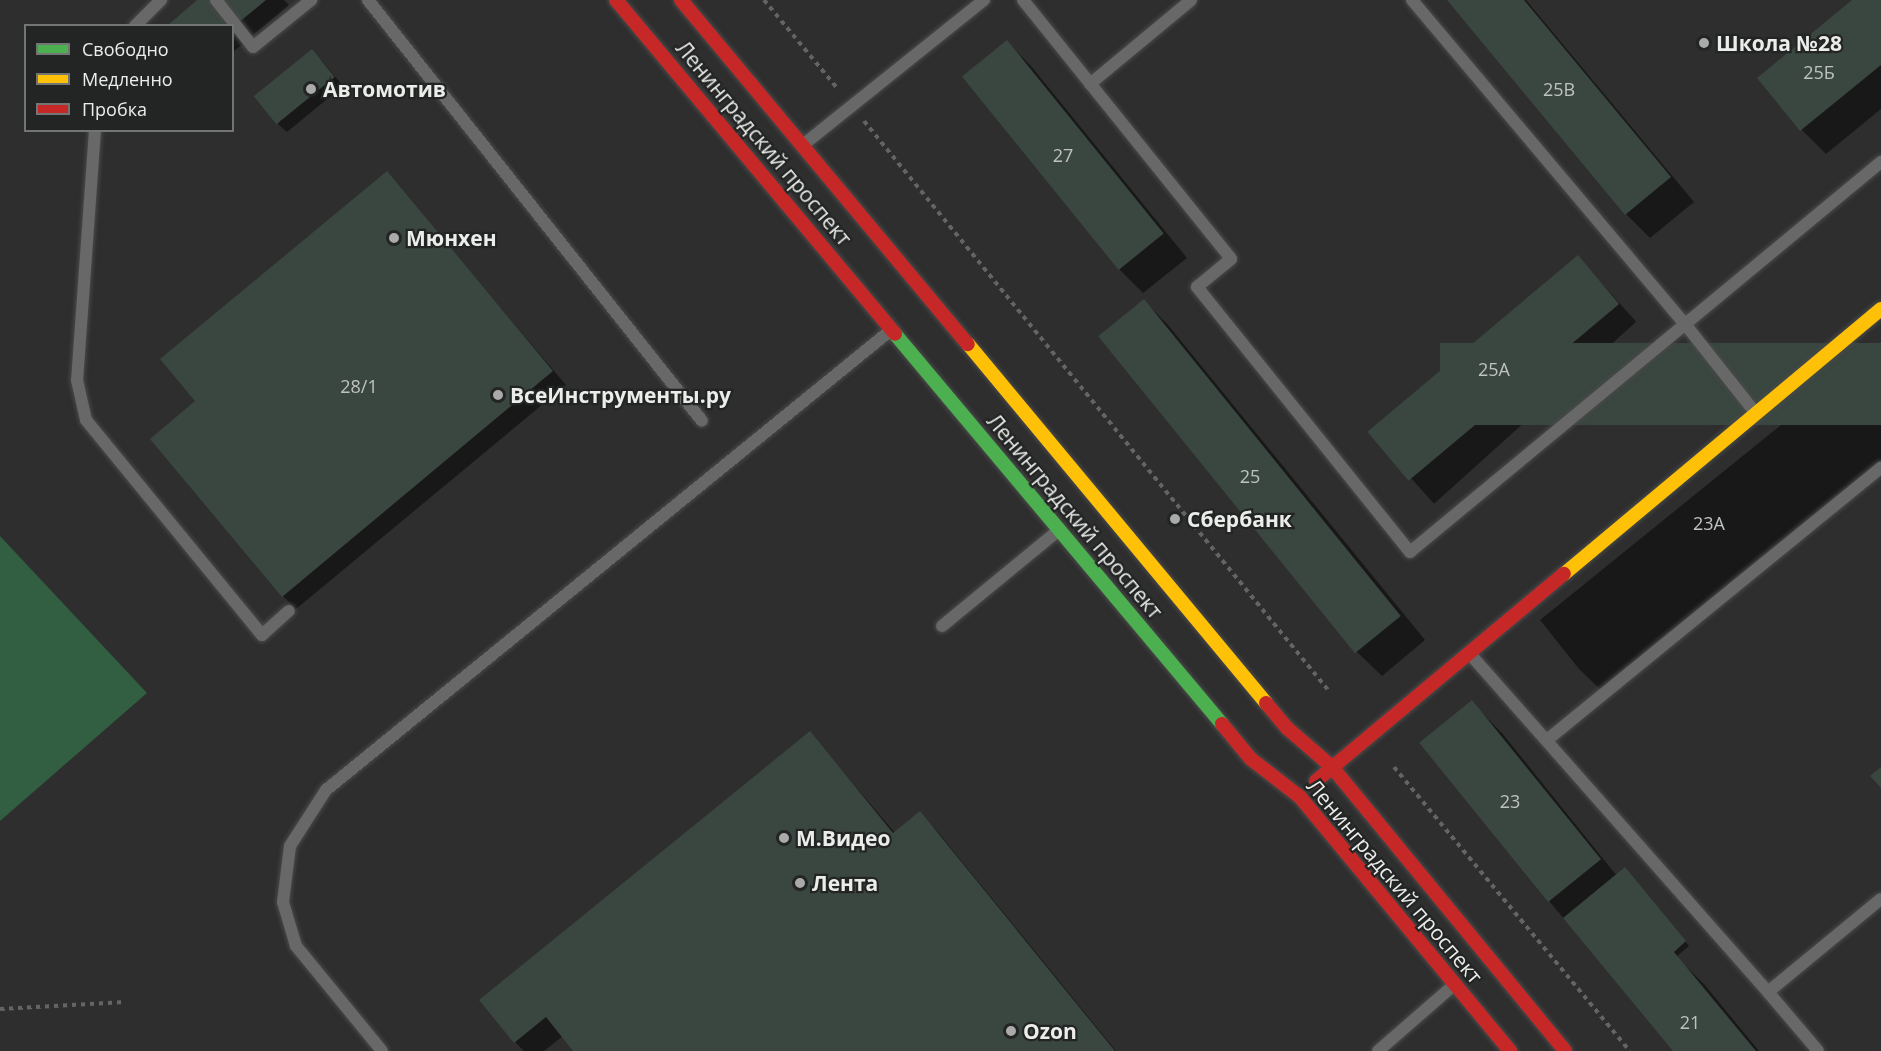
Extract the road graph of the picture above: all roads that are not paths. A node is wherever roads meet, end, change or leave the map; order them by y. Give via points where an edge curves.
1 (161, 0) edge
2 (216, 0) edge
3 (311, 0) edge
4 (368, 0) edge
5 (616, 0) edge
6 (681, 0) edge
7 (984, 0) edge
8 (1023, 0) edge
9 (1191, 0) edge
10 (1412, 0) edge
11 (137, 24) edge
12 (1090, 84) junction
13 (95, 132) edge
14 (802, 146) junction
15 (1881, 162) edge
16 (1881, 309) edge
17 (1686, 324) junction
18 (892, 329) junction
19 (1755, 412) junction
20 (702, 422) dead end
21 (1881, 468) edge
22 (1059, 530) junction
23 (289, 611) dead end
24 (942, 626) dead end
25 (1469, 652) junction
26 (1546, 740) junction
27 (1332, 767) junction
28 (1300, 797) junction
29 (1881, 899) edge
30 (1455, 984) junction
31 (1768, 992) junction
32 (1502, 1048) edge
33 (382, 1051) edge
34 (1378, 1051) edge
35 (1565, 1051) edge
36 (1818, 1051) edge

1 - 11 lane
2 - 3 lane via 253,46
4 - 20 lane
5 - 18 main road, Ленинградский проспект
6 - 14 main road, Ленинградский проспект
7 - 14 lane
8 - 12 lane
9 - 12 lane
10 - 17 lane
12 - 17 lane via 1231,259 1197,287 1410,552
13 - 23 lane via 77,380 86,420 262,635
14 - 27 main road, Ленинградский проспект via 1287,728
15 - 17 lane
16 - 19 main road
17 - 19 lane
18 - 22 main road, Ленинградский проспект
18 - 33 lane via 326,790 290,846 283,902 296,946
19 - 25 main road
21 - 26 lane
22 - 24 lane
22 - 28 main road, Ленинградский проспект via 1251,759
25 - 26 lane
25 - 27 main road
26 - 31 lane
27 - 28 main road
27 - 35 main road, Ленинградский проспект
28 - 30 main road, Ленинградский проспект
29 - 31 lane
30 - 32 main road, Ленинградский проспект
30 - 34 lane
31 - 36 lane

